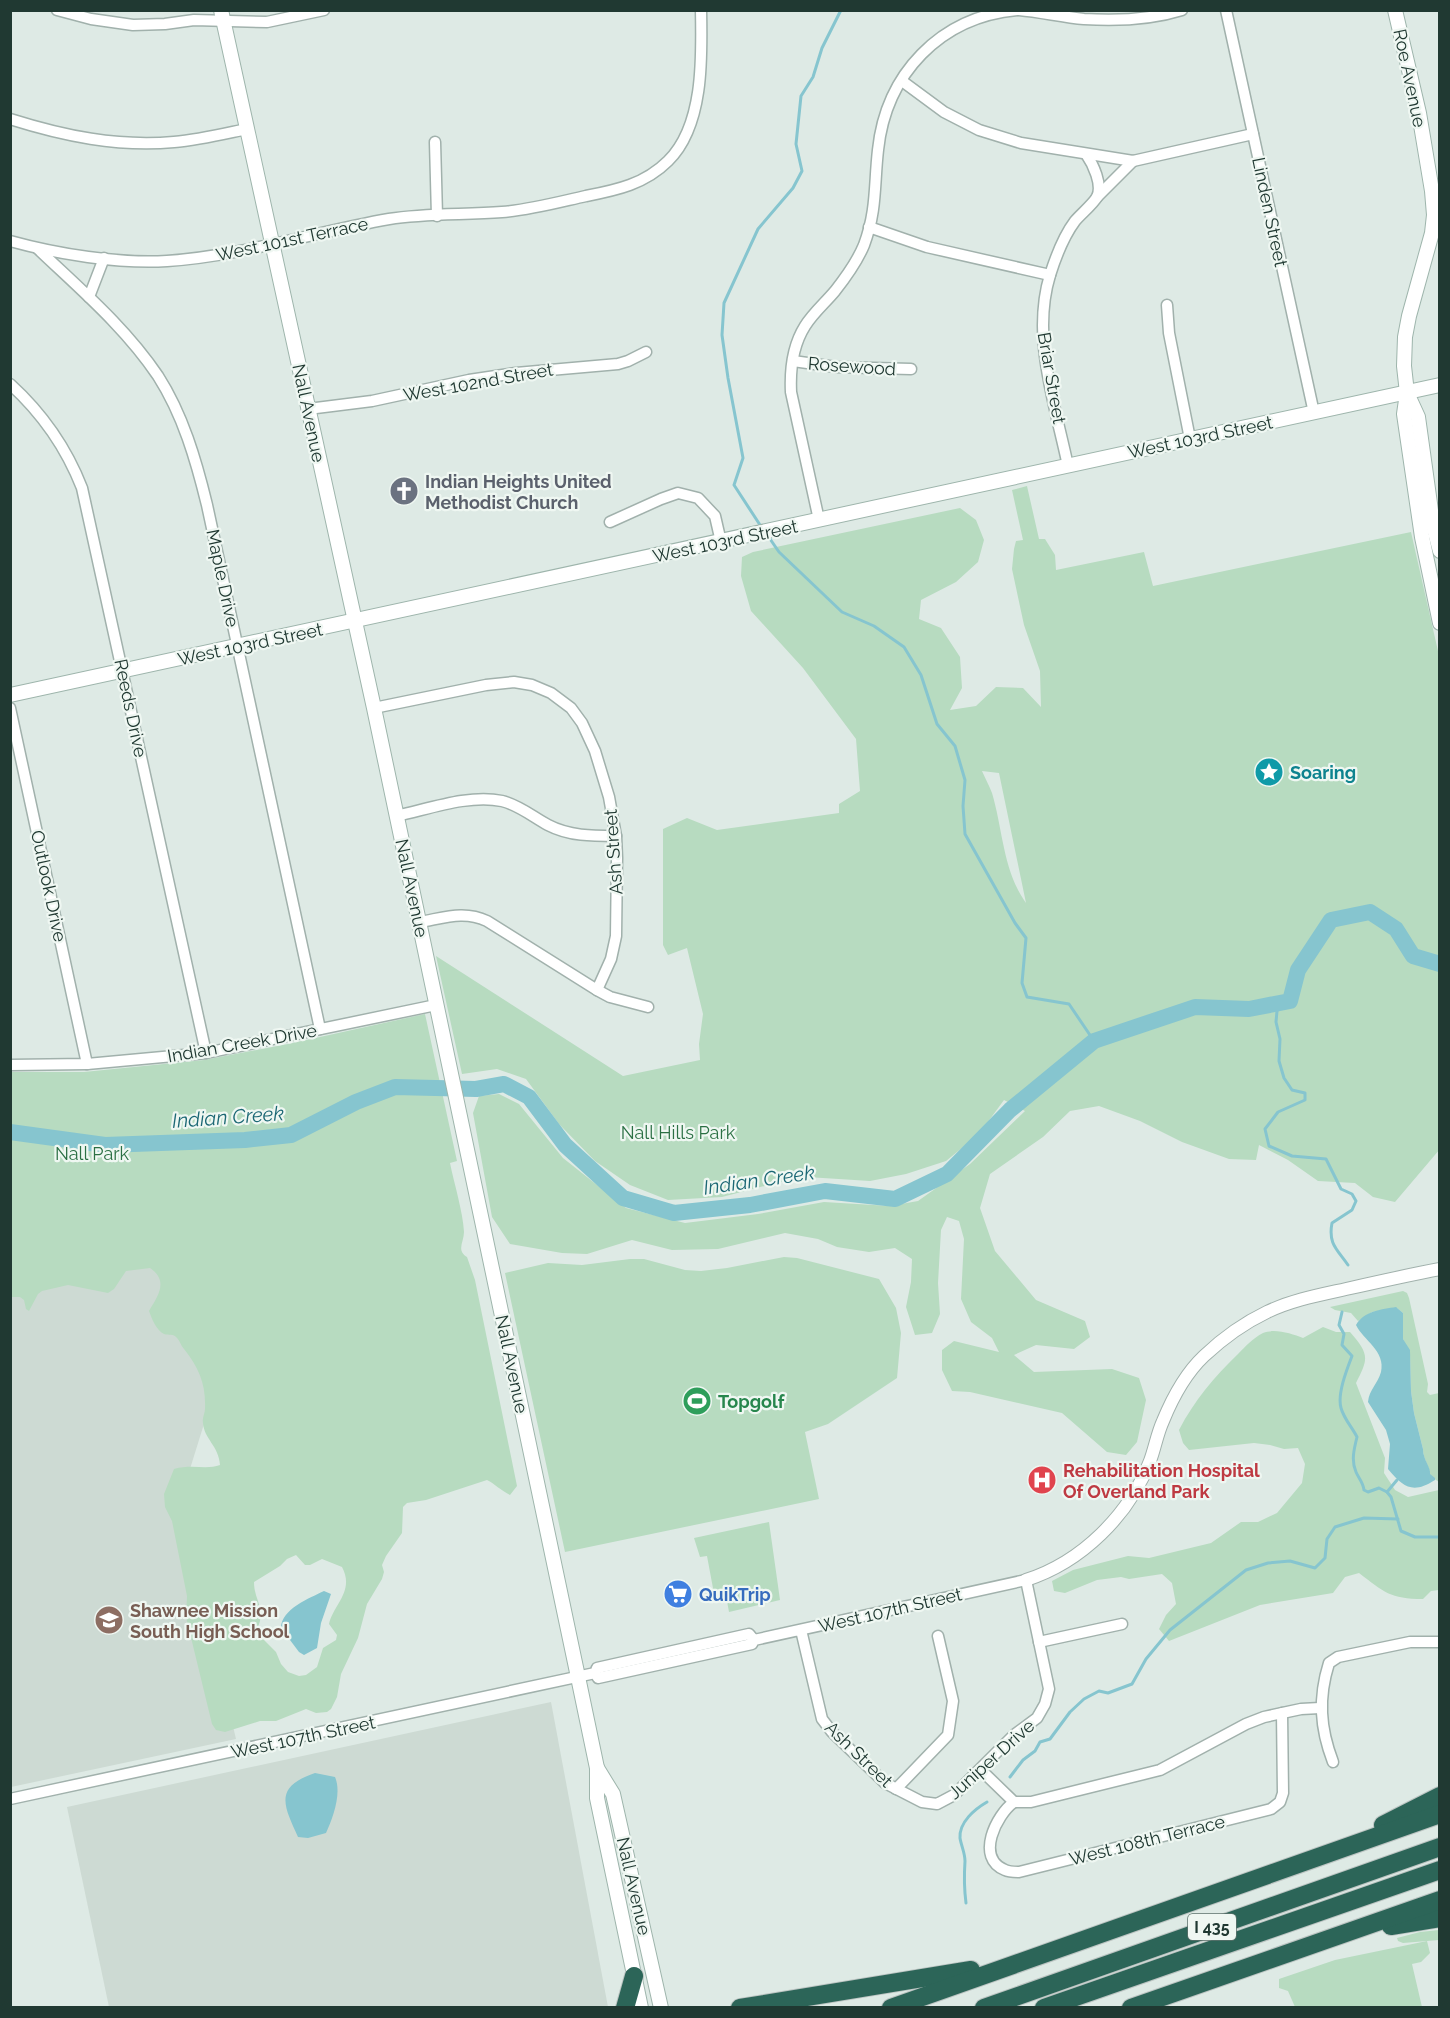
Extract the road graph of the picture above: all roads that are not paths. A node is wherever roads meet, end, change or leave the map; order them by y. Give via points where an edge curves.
1 (57, 10) edge
2 (324, 10) edge
3 (701, 10) edge
4 (1018, 10) edge
5 (1182, 10) edge
6 (1226, 10) edge
7 (1395, 10) edge
8 (222, 16) edge
9 (902, 81) junction
10 (10, 119) edge
11 (247, 129) junction
12 (1253, 134) junction
13 (435, 142) dead end
14 (1086, 154) junction
15 (1133, 161) junction
16 (1097, 197) junction
17 (437, 216) junction
18 (869, 227) junction
19 (10, 241) edge
20 (272, 244) junction
21 (38, 249) junction
22 (104, 258) junction
23 (1050, 275) junction
24 (89, 297) junction
25 (1167, 305) dead end
26 (646, 352) dead end
27 (793, 361) junction
28 (910, 369) dead end
29 (10, 384) edge
30 (1440, 385) edge
31 (1407, 393) junction
32 (308, 409) junction
33 (1314, 413) junction
34 (1190, 439) junction
35 (1068, 466) junction
36 (819, 520) junction
37 (610, 522) dead end
38 (727, 540) junction
39 (1440, 552) edge
40 (354, 622) junction
41 (1440, 623) edge
42 (238, 647) junction
43 (123, 672) junction
44 (10, 696) edge
45 (10, 708) edge
46 (374, 708) junction
47 (396, 816) junction
48 (616, 836) junction
49 (419, 922) junction
50 (597, 990) junction
51 (436, 1005) junction
52 (648, 1007) dead end
53 (320, 1029) junction
54 (207, 1053) junction
55 (87, 1064) junction
56 (10, 1065) edge
57 (1440, 1269) edge
58 (1026, 1580) junction
59 (1122, 1624) dead end
60 (801, 1630) junction
61 (938, 1636) dead end
62 (1039, 1642) junction
63 (1440, 1642) edge
64 (578, 1677) junction
65 (1320, 1708) junction
66 (1282, 1713) junction
67 (1333, 1762) dead end
68 (597, 1768) junction
69 (981, 1770) junction
70 (896, 1790) junction
71 (1440, 1796) edge
72 (913, 1798) joint
73 (10, 1799) edge
74 (1014, 1802) junction
75 (1440, 1814) edge
76 (1342, 1847) junction
77 (1440, 1847) edge
78 (1440, 1870) edge
79 (1440, 1900) edge
80 (1440, 1918) edge
81 (1339, 1934) junction
82 (1023, 1960) junction
83 (634, 1976) junction
84 (625, 2007) edge
85 (641, 2007) edge
86 (661, 2007) edge
87 (740, 2007) edge
88 (891, 2007) edge
89 (984, 2007) edge
90 (1044, 2007) edge
91 (1131, 2007) edge

1 - 8 street via 133,25
2 - 8 street via 267,22
3 - 17 street, West 101st Terrace via 693,116 687,134 667,162 630,186 506,212
4 - 5 street via 1108,20 1138,19
4 - 9 street via 981,16 944,34
6 - 12 street, Linden Street
7 - 31 main road, Roe Avenue via 1419,113 1434,215 1408,316 1404,366
8 - 11 main road, Nall Avenue
9 - 14 street via 944,112 979,130
9 - 18 street via 882,126
10 - 11 street via 69,135 129,143 175,142
11 - 20 main road, Nall Avenue
12 - 15 street
12 - 33 street, Linden Street
13 - 17 street
14 - 15 street
14 - 16 street via 1098,183
15 - 16 street, Briar Street
16 - 23 street, Briar Street via 1069,231
17 - 20 street, West 101st Terrace via 392,219
18 - 23 street via 927,247
18 - 27 street via 844,280 804,327
19 - 21 street, West 101st Terrace
20 - 22 street, West 101st Terrace via 167,261
20 - 32 main road, Nall Avenue
21 - 22 street, West 101st Terrace
21 - 24 street, Maple Drive
22 - 24 street
23 - 35 street, Briar Street via 1043,314 1044,351
24 - 42 street, Maple Drive via 124,332 158,377 188,437
25 - 34 street via 1170,342
26 - 32 street, West 102nd Street via 618,364 516,373 372,401
27 - 28 street, Rosewood via 836,367
27 - 36 street via 791,392
29 - 43 street, Reeds Drive via 47,422 82,488
30 - 31 main road, West 103rd Street
31 - 33 main road, West 103rd Street
31 - 39 main road, Roe Avenue via 1418,417
31 - 41 main road, Roe Avenue via 1404,414 1422,537
32 - 40 main road, Nall Avenue
33 - 34 main road, West 103rd Street
34 - 35 main road, West 103rd Street
35 - 36 main road, West 103rd Street
36 - 38 main road, West 103rd Street
37 - 38 street via 678,493 698,498 715,516
38 - 40 main road, West 103rd Street
40 - 42 main road, West 103rd Street
40 - 46 main road, Nall Avenue
42 - 43 main road, West 103rd Street
42 - 53 street, Maple Drive
43 - 44 main road, West 103rd Street
43 - 54 street, Reeds Drive
45 - 55 street, Outlook Drive
46 - 47 main road, Nall Avenue
46 - 48 street, Ash Street via 506,682 532,685 551,693 571,708 591,742 609,797
47 - 48 street via 489,799 513,805 565,832
47 - 49 main road, Nall Avenue
48 - 50 street, Ash Street via 616,936
49 - 50 street via 475,915
49 - 51 main road, Nall Avenue
50 - 52 street via 610,998
51 - 53 street, Indian Creek Drive
51 - 64 main road, Nall Avenue
53 - 54 street, Indian Creek Drive
54 - 55 street, Indian Creek Drive
55 - 56 street, Indian Creek Drive
57 - 58 street via 1302,1299 1267,1312 1234,1331 1203,1358 1178,1391 1162,1423 1150,1462 1120,1514 1066,1562
58 - 60 street, West 107th Street
58 - 62 street, Juniper Drive
59 - 62 street
60 - 64 street, West 107th Street via 754,1640 749,1634 597,1668 595,1673
60 - 70 street, Ash Street via 822,1719
61 - 70 street via 953,1701 948,1735
62 - 69 street, Juniper Drive via 1049,1689 1045,1704 1036,1718
63 - 65 street via 1410,1642 1338,1657 1329,1663
64 - 68 main road, Nall Avenue
64 - 73 street, West 107th Street
65 - 66 street
65 - 67 street
66 - 74 street via 1246,1724 1160,1770 1031,1802
66 - 74 street, West 108th Terrace via 1283,1792 1280,1802 1271,1809 1019,1872 1005,1870 993,1861 989,1846 1005,1808
68 - 83 main road, Nall Avenue via 597,1798
68 - 86 main road, Nall Avenue via 613,1794
69 - 72 street, Juniper Drive via 954,1795 937,1804
69 - 74 street
70 - 72 street, Ash Street
71 - 76 highway
75 - 76 highway
76 - 82 highway
77 - 89 highway, I 435
78 - 90 highway, I 435
79 - 81 highway
80 - 81 highway
81 - 91 highway
82 - 87 highway
82 - 88 highway
83 - 84 highway
83 - 85 main road, Nall Avenue

